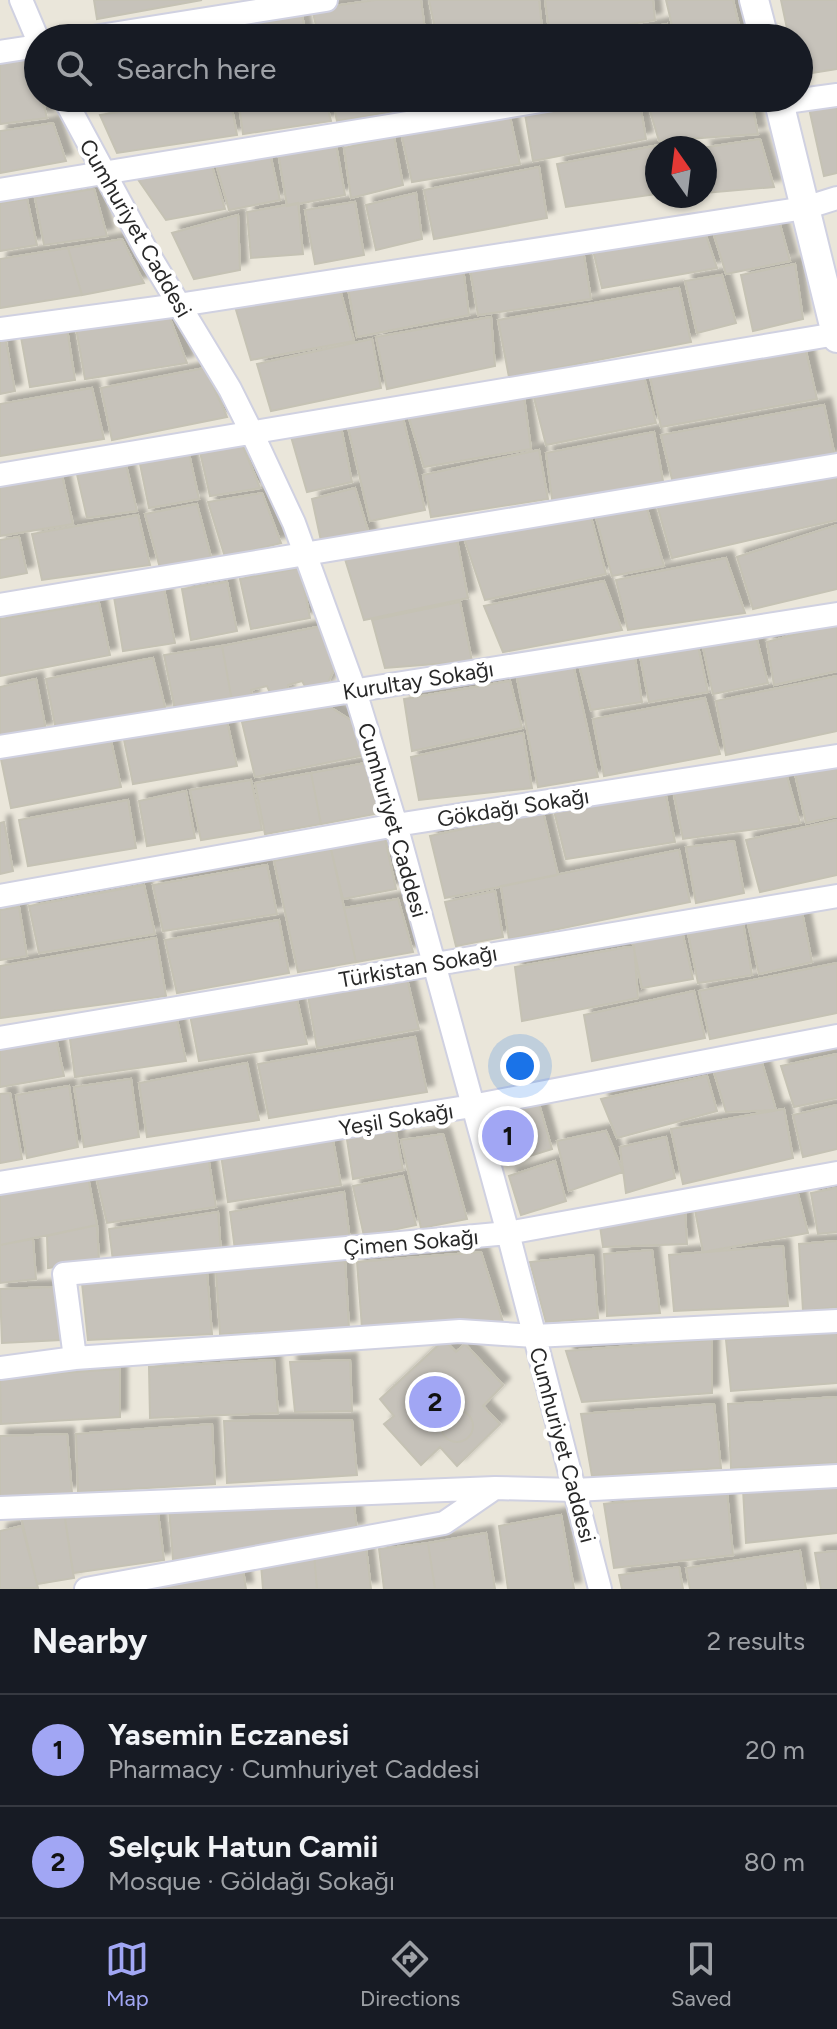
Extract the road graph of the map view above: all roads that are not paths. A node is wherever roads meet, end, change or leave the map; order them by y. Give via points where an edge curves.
1 (21, 0) edge
2 (326, 0) edge
3 (754, 0) edge
4 (30, 24) edge
5 (175, 24) edge
6 (760, 24) edge
7 (24, 46) edge
8 (0, 52) edge
9 (837, 95) edge
10 (813, 97) edge
11 (72, 112) edge
12 (474, 112) edge
13 (782, 112) edge
14 (105, 173) junction
15 (0, 190) edge
16 (837, 198) edge
17 (805, 208) junction
18 (179, 305) junction
19 (0, 329) edge
20 (836, 336) edge
21 (252, 433) junction
22 (837, 465) edge
23 (0, 475) edge
24 (306, 554) junction
25 (0, 605) edge
26 (837, 614) edge
27 (355, 691) junction
28 (0, 747) edge
29 (837, 756) edge
30 (396, 825) junction
31 (0, 896) edge
32 (837, 896) edge
33 (433, 963) junction
34 (837, 1036) edge
35 (0, 1038) edge
36 (472, 1106) junction
37 (837, 1173) edge
38 (0, 1183) edge
39 (508, 1233) junction
40 (837, 1321) edge
41 (534, 1336) junction
42 (75, 1358) junction
43 (0, 1368) edge
44 (837, 1476) edge
45 (495, 1488) junction
46 (575, 1490) junction
47 (0, 1508) edge
48 (86, 1589) edge
49 (600, 1589) edge

1 - 4 street
2 - 5 street
3 - 6 street
7 - 8 street
9 - 10 street
11 - 14 street, Cumhuriyet Caddesi
12 - 14 street
13 - 17 street
14 - 15 street
14 - 18 street, Cumhuriyet Caddesi
16 - 17 street
17 - 18 street
17 - 20 street
18 - 19 street
18 - 21 street, Cumhuriyet Caddesi
20 - 21 street
21 - 23 street
21 - 24 street, Cumhuriyet Caddesi
22 - 24 street
24 - 25 street
24 - 27 street, Cumhuriyet Caddesi
26 - 27 street, Kurultay Sokağı
27 - 28 street, Kurultay Sokağı
27 - 30 street, Cumhuriyet Caddesi
29 - 30 street, Gökdağı Sokağı
30 - 31 street, Gökdağı Sokağı
30 - 33 street, Cumhuriyet Caddesi
32 - 33 street, Türkistan Sokağı
33 - 35 street, Türkistan Sokağı
33 - 36 street, Cumhuriyet Caddesi
34 - 36 street, Yeşil Sokağı
36 - 38 street, Yeşil Sokağı
36 - 39 street, Cumhuriyet Caddesi
37 - 39 street, Çimen Sokağı
39 - 41 street, Cumhuriyet Caddesi
39 - 42 street, Çimen Sokağı via 64,1274
40 - 41 street
41 - 42 street via 460,1331
41 - 46 street, Cumhuriyet Caddesi
42 - 43 street
44 - 46 street
45 - 46 street
45 - 47 street
45 - 48 street via 444,1523
46 - 49 street, Cumhuriyet Caddesi

